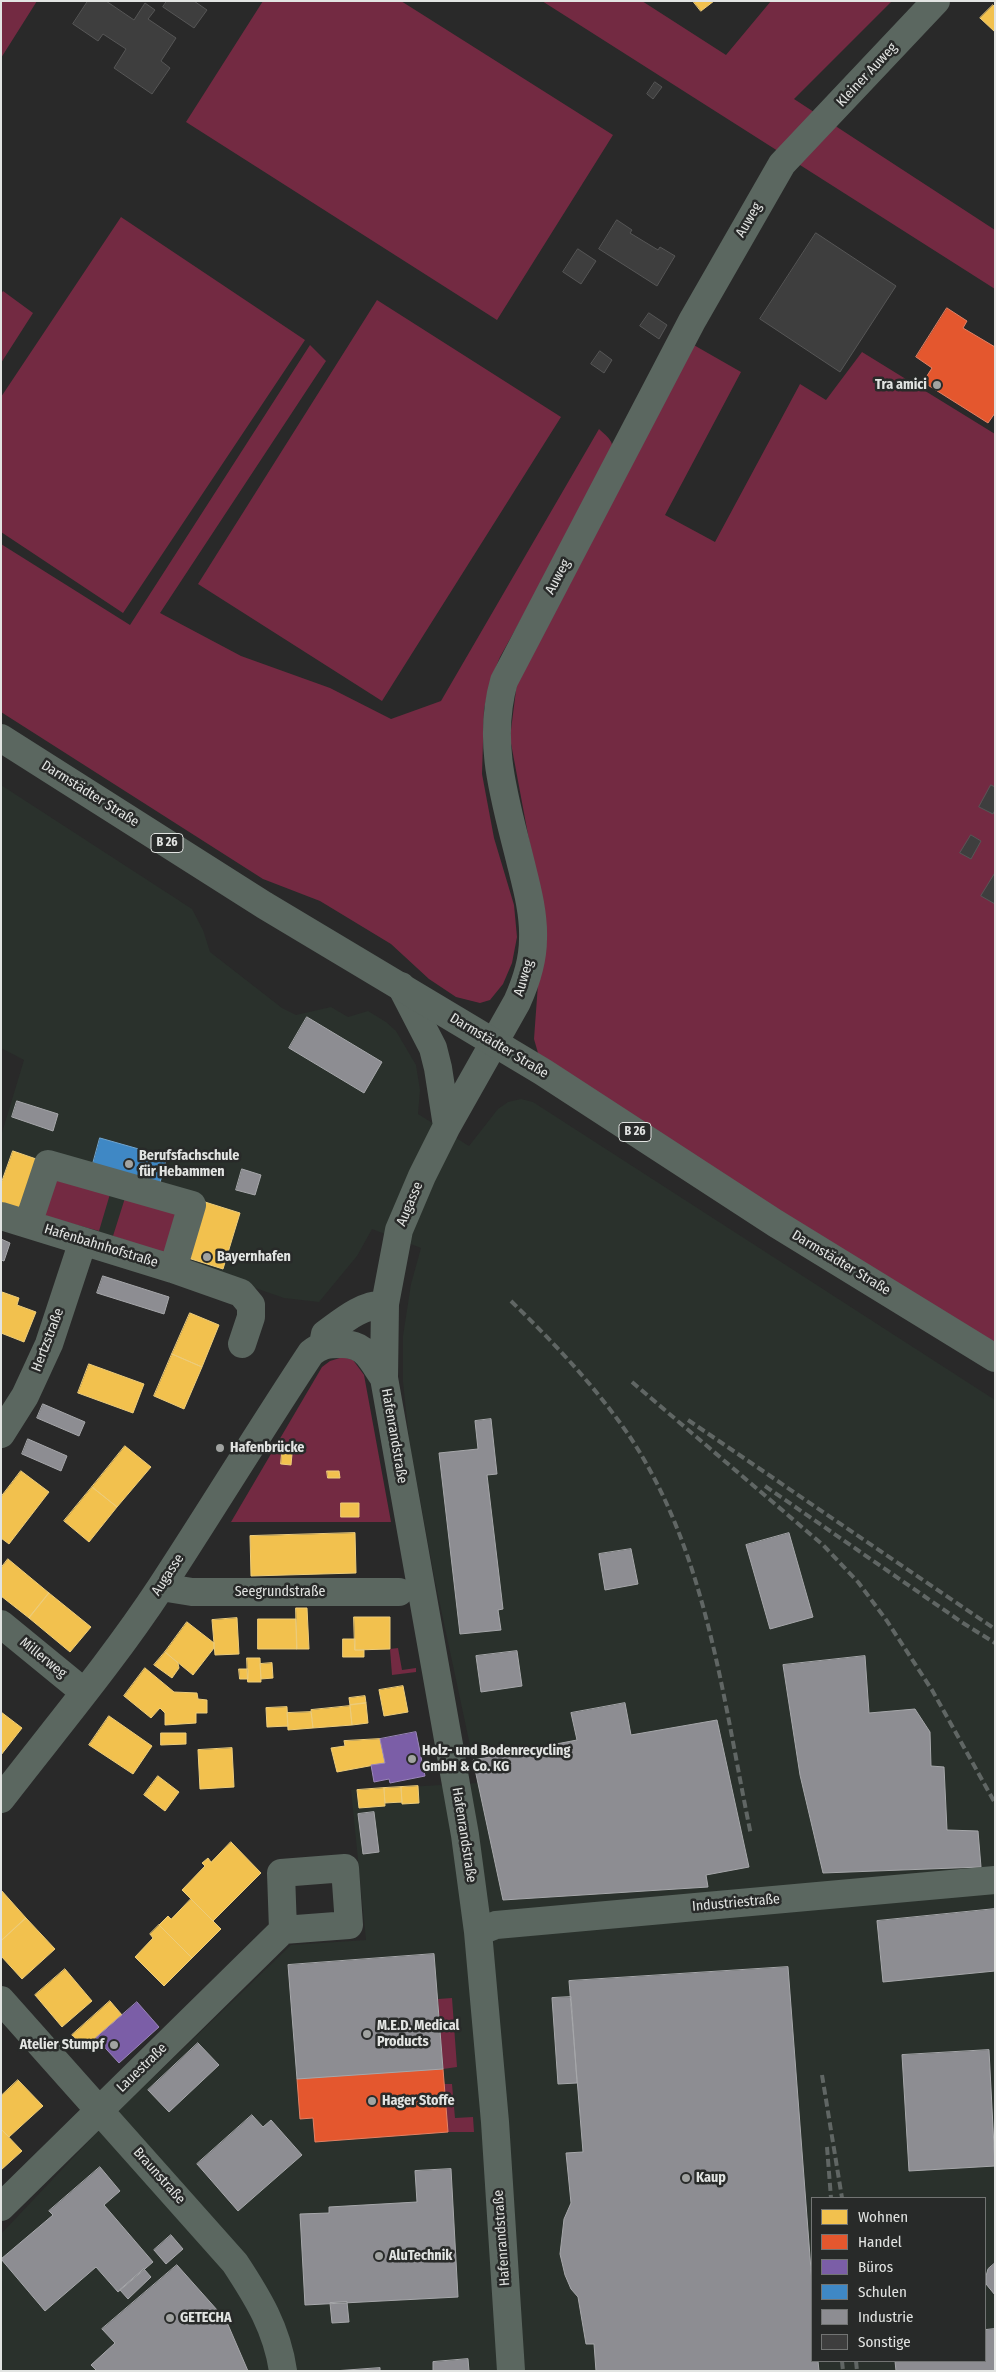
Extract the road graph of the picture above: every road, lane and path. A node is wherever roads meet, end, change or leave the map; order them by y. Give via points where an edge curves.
1 (936, 1) edge
2 (796, 147) joint
3 (1, 738) edge
4 (401, 986) junction
5 (495, 1042) junction
6 (444, 1134) junction
7 (1, 1216) edge
8 (28, 1224) junction
9 (83, 1241) junction
10 (173, 1269) junction
11 (385, 1304) junction
12 (242, 1344) dead end
13 (323, 1344) junction
14 (995, 1358) edge
15 (384, 1378) junction
16 (1, 1434) edge
17 (161, 1587) junction
18 (398, 1592) dead end
19 (1, 1624) edge
20 (84, 1692) junction
21 (1, 1798) edge
22 (995, 1880) edge
23 (283, 1930) dead end
24 (478, 1932) junction
25 (1, 2000) edge
26 (99, 2110) junction
27 (1, 2207) edge
28 (283, 2371) edge
29 (511, 2371) edge

1 - 2 street, Kleiner Auweg
2 - 5 street, Auweg via 782,164 692,321 504,681 498,702 496,743 500,775 529,894 533,939 526,981
3 - 4 street, Darmstädter Straße / B 26 via 264,905
4 - 5 street, Darmstädter Straße / B 26
4 - 6 street via 432,1048 438,1068
5 - 6 street, Augasse
5 - 14 street, Darmstädter Straße / B 26 via 775,1223
6 - 11 street, Augasse via 399,1230
7 - 8 street, Hafenbahnhofstraße
8 - 9 street, Hafenbahnhofstraße
8 - 10 street, Hafenbahnhofstraße via 48,1164 192,1205
9 - 10 street, Hafenbahnhofstraße
9 - 16 street, Hertzstraße via 49,1344
10 - 12 street, Hafenbahnhofstraße via 228,1287 247,1298 251,1305 250,1316
11 - 13 street, Augasse via 368,1306 350,1316 325,1334
11 - 15 street, Hafenrandstraße
13 - 15 street via 359,1347
13 - 17 street, Augasse via 311,1353 300,1369
15 - 24 street, Hafenrandstraße via 465,1835
17 - 18 street, Seegrundstraße via 192,1592
17 - 20 street, Augasse
19 - 20 street, Millerweg
20 - 21 street, Augasse
22 - 24 street, Industriestraße via 496,1925
23 - 26 street, Lauestraße
24 - 29 street, Hafenrandstraße via 495,2122
25 - 26 street, Braunstraße
26 - 27 street, Lauestraße
26 - 28 street, Braunstraße via 235,2263 264,2307 275,2333

